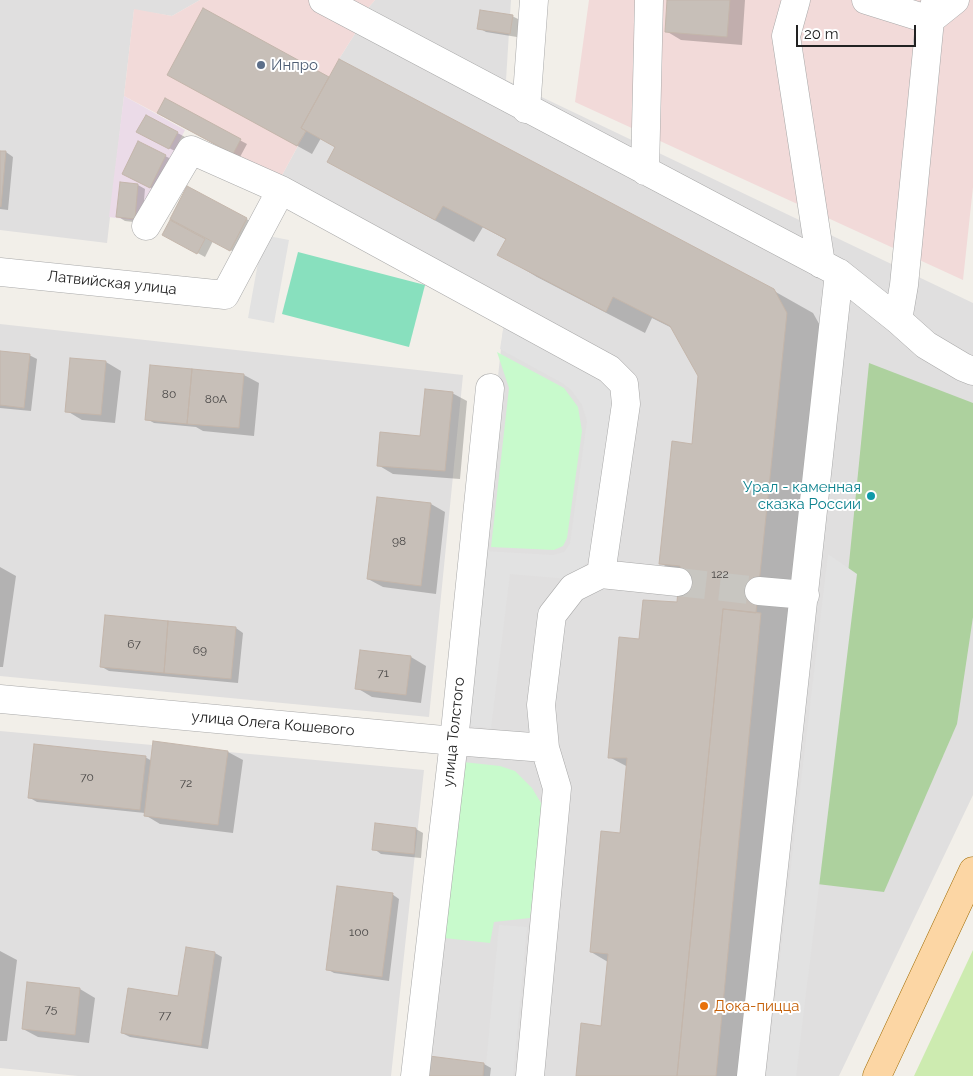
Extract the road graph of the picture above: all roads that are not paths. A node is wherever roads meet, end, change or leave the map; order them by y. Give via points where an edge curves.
1 (323, 0) edge
2 (534, 0) edge
3 (649, 0) edge
4 (796, 0) edge
5 (866, 0) edge
6 (956, 0) edge
7 (933, 10) edge
8 (526, 109) junction
9 (645, 171) junction
10 (281, 190) junction
11 (146, 226) dead end
12 (830, 269) junction
13 (0, 272) edge
14 (898, 320) junction
15 (973, 371) edge
16 (490, 388) dead end
17 (601, 574) junction
18 (678, 582) tunnel mouth
19 (759, 591) tunnel mouth
20 (805, 595) junction
21 (0, 699) edge
22 (454, 741) junction
23 (545, 748) junction
24 (973, 871) edge
25 (415, 1076) edge
26 (530, 1076) edge
27 (752, 1076) edge
28 (877, 1076) edge

1 - 8 street
2 - 8 street
3 - 9 street
4 - 12 street via 786,36
5 - 7 street
6 - 7 street
7 - 14 street
8 - 9 street
9 - 12 street
10 - 11 street via 192,150
10 - 13 street, Латвийская улица via 225,294
10 - 17 street via 610,369 624,384 626,404
12 - 14 street
12 - 20 street
14 - 15 street via 926,345
16 - 22 street, улица Толстого
17 - 18 street
17 - 23 street via 574,588 552,615 541,705
19 - 20 street
20 - 27 street
21 - 22 street, улица Олега Кошевого
22 - 23 street, улица Олега Кошевого
22 - 25 street, улица Толстого
23 - 26 street via 557,788
24 - 28 main road

